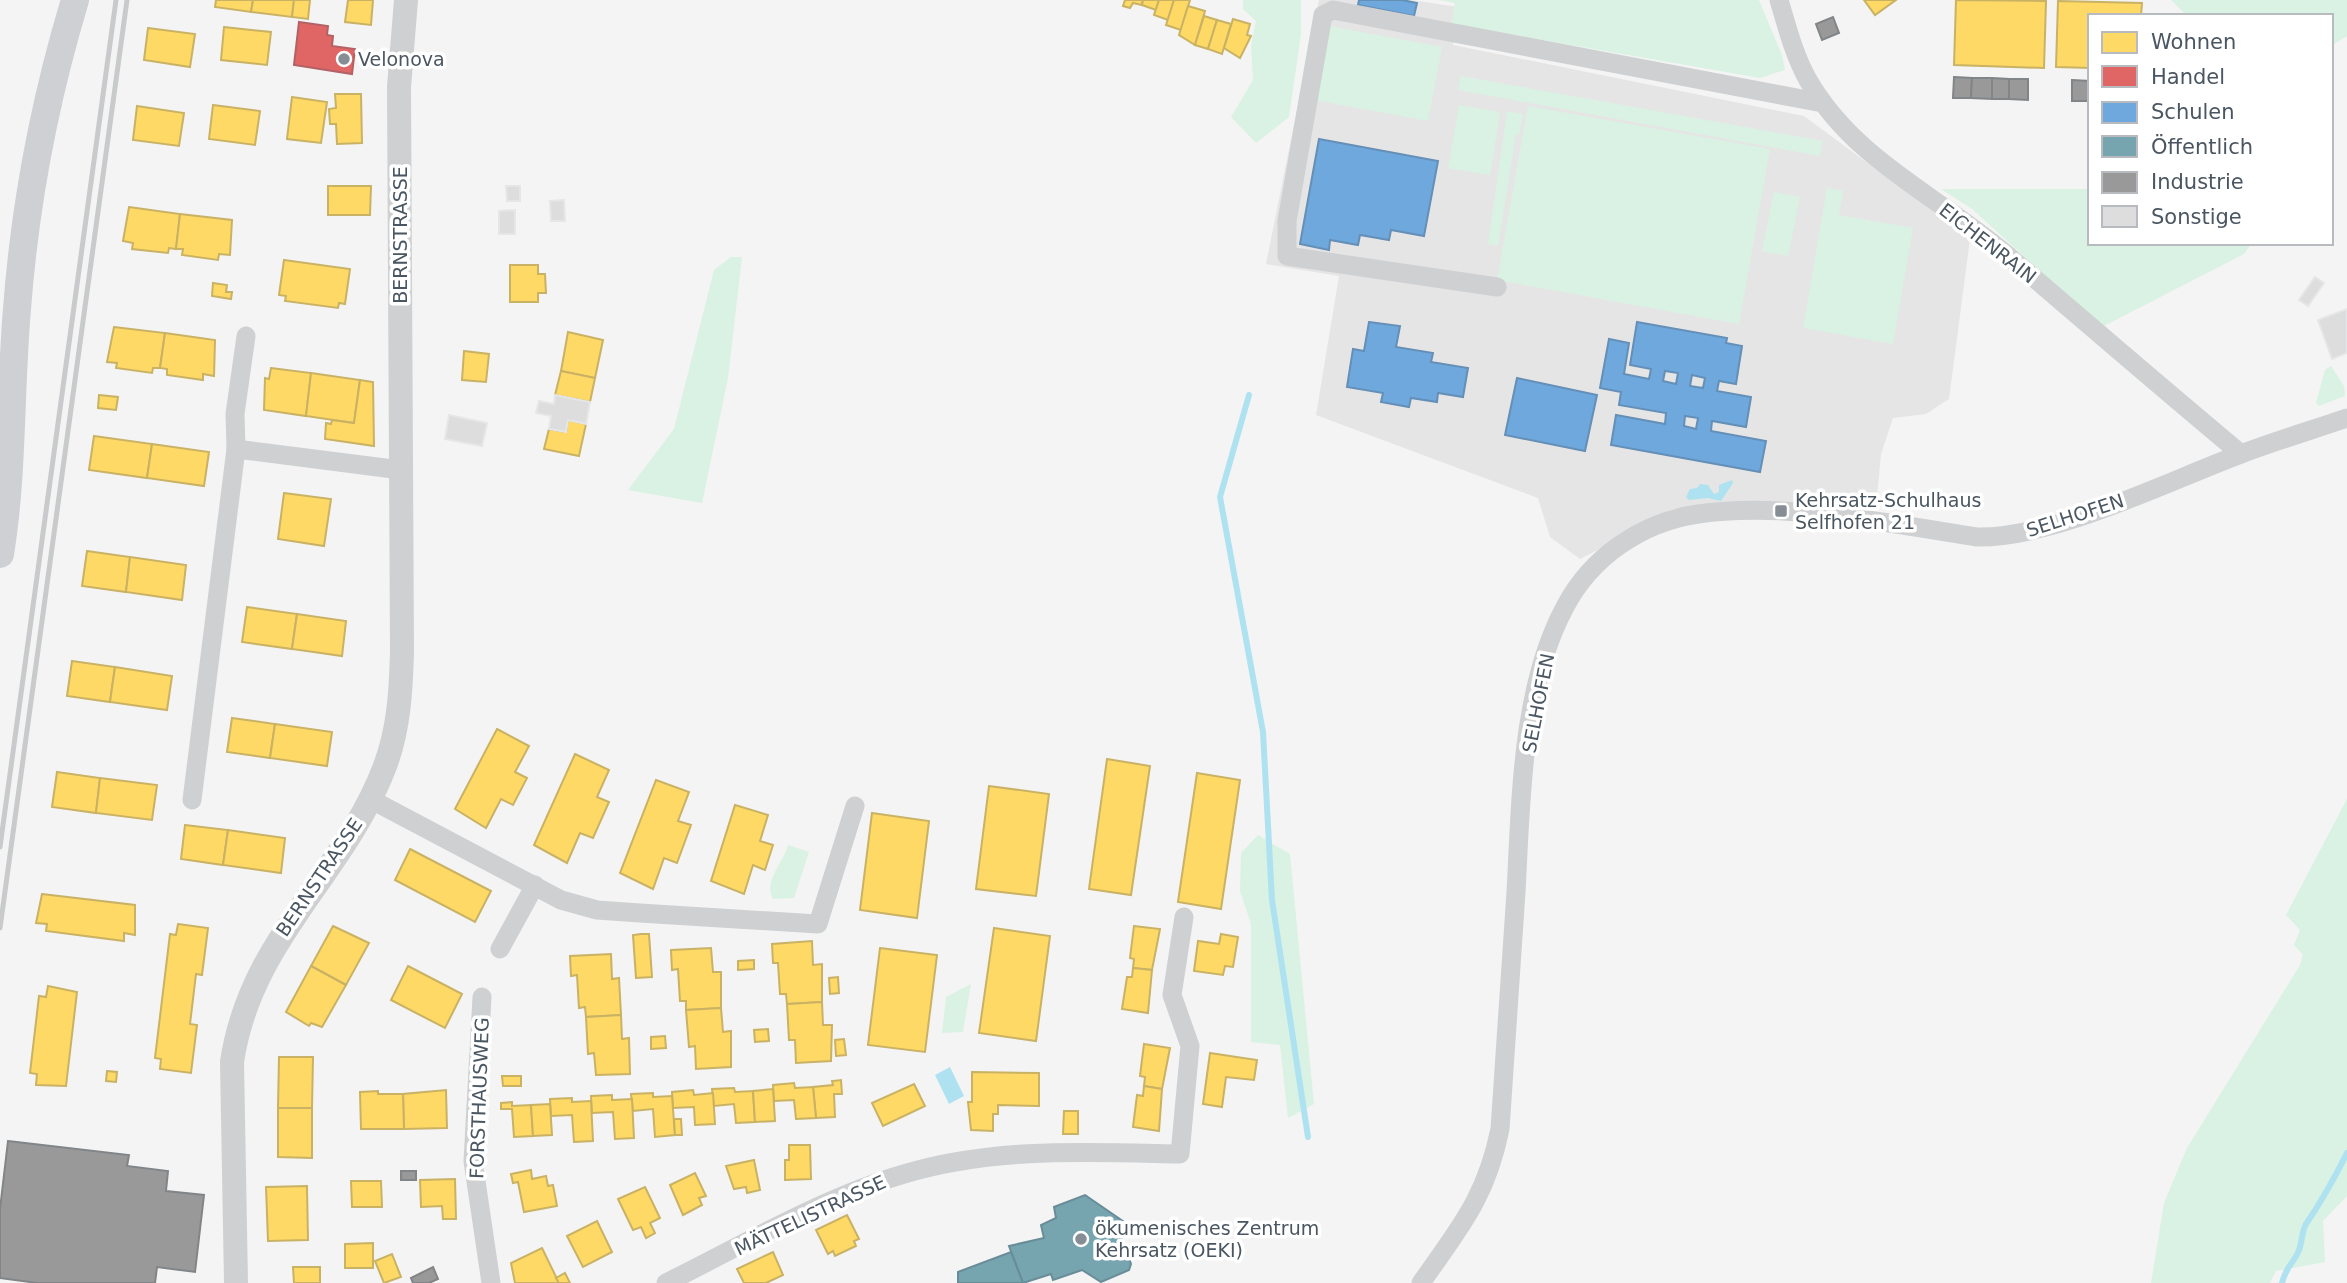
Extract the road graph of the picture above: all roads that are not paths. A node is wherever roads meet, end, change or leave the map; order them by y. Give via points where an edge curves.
1 (75, 0) edge
2 (406, 0) edge
3 (1779, 0) edge
4 (1823, 103) junction
5 (1497, 287) dead end
6 (246, 336) dead end
7 (2347, 418) edge
8 (236, 449) junction
9 (2241, 454) junction
10 (401, 470) junction
11 (0, 554) edge
12 (370, 799) junction
13 (192, 800) dead end
14 (855, 806) dead end
15 (535, 885) junction
16 (1184, 917) dead end
17 (500, 949) dead end
18 (482, 997) dead end
19 (236, 1283) edge
20 (491, 1283) edge
21 (666, 1283) edge
22 (1421, 1283) edge

1 - 11 main road via 39,132 28,198
2 - 10 street, BERNSTRASSE via 399,100
3 - 4 street, EICHENRAIN via 1795,52
4 - 5 street via 1333,10 1323,15 1287,221 1287,256
4 - 9 street, EICHENRAIN via 1872,156 2005,253
6 - 8 street
7 - 9 street, SELHOFEN
8 - 10 street
8 - 13 street
9 - 22 street, SELHOFEN via 2106,506 2002,537 1793,512 1698,514 1643,532 1594,566 1564,608 1551,638 1530,724 1500,1129 1492,1168 1465,1223
10 - 12 street, BERNSTRASSE via 401,680 394,738
12 - 15 street
12 - 19 street, BERNSTRASSE via 272,948 237,1027 233,1062
14 - 15 street via 818,924 597,909 561,900
15 - 17 street
16 - 21 street, MÄTTELISTRASSE via 1172,995 1190,1046 1180,1154 1036,1152 926,1168 864,1186
18 - 20 street, FORSTHAUSWEG via 474,1161

